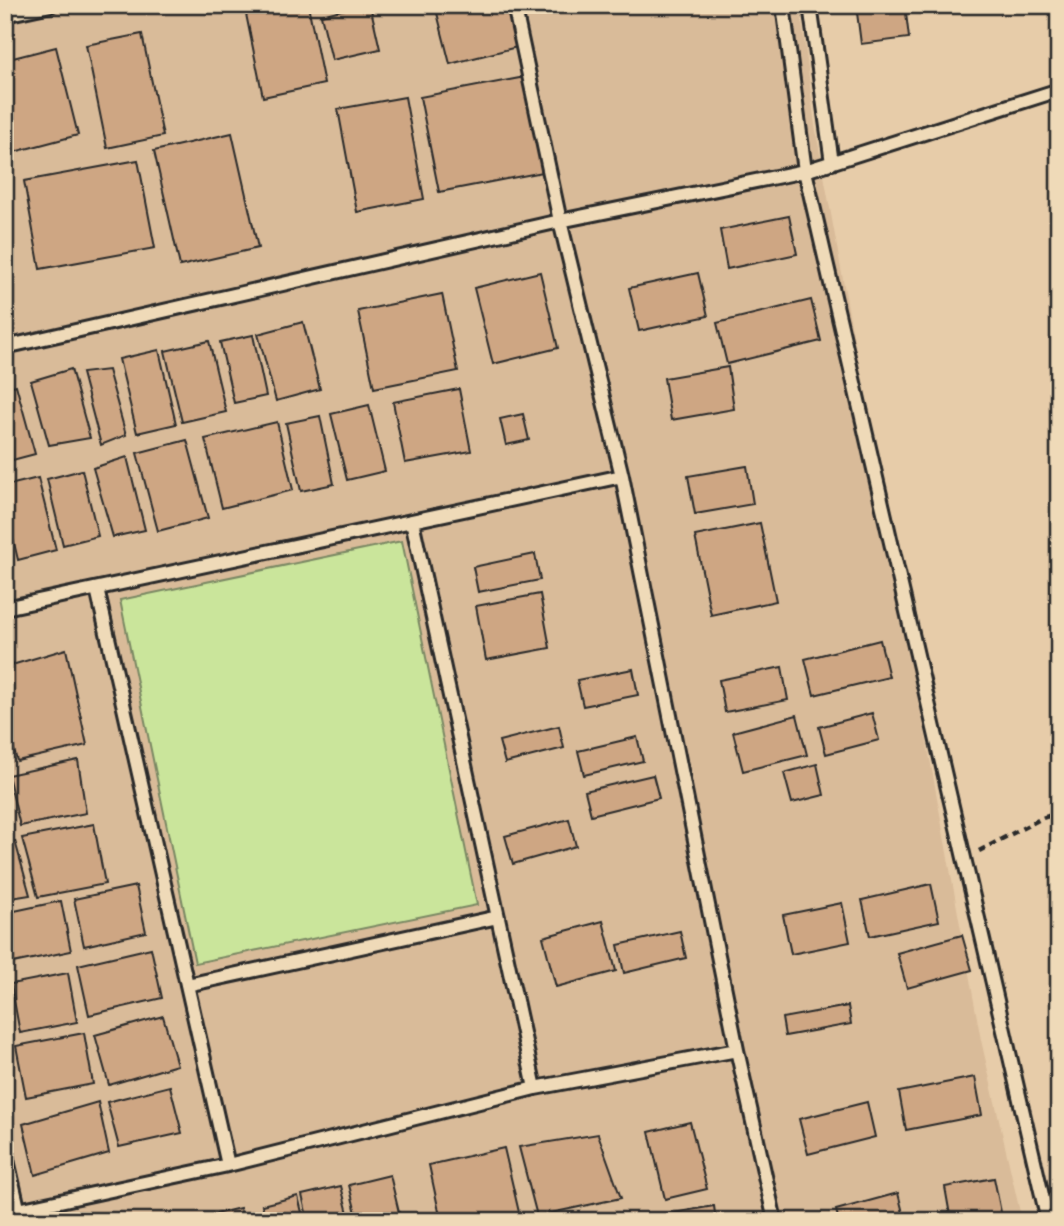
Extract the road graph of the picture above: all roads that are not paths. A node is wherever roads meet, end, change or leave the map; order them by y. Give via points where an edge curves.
1 (51, 5) edge
2 (513, 5) edge
3 (783, 5) edge
4 (810, 5) edge
5 (5, 15) edge
6 (1059, 90) edge
7 (832, 163) junction
8 (805, 171) junction
9 (560, 221) junction
10 (5, 347) edge
11 (622, 477) junction
12 (412, 522) junction
13 (97, 589) junction
14 (5, 608) edge
15 (498, 917) junction
16 (187, 985) junction
17 (737, 1050) junction
18 (534, 1088) junction
19 (5, 1151) edge
20 (228, 1165) junction
21 (20, 1215) edge
22 (775, 1221) edge
23 (1048, 1221) edge

1 - 5 lane
2 - 9 lane
3 - 8 lane
4 - 7 lane
6 - 7 lane
7 - 8 lane
8 - 9 lane
8 - 23 lane
9 - 10 lane
9 - 11 lane
11 - 12 lane
11 - 17 lane
12 - 13 lane
12 - 15 lane
13 - 14 lane
13 - 16 lane
15 - 16 lane
15 - 18 lane
16 - 20 lane
17 - 18 lane
17 - 22 lane
18 - 20 lane
19 - 21 lane
20 - 21 lane

